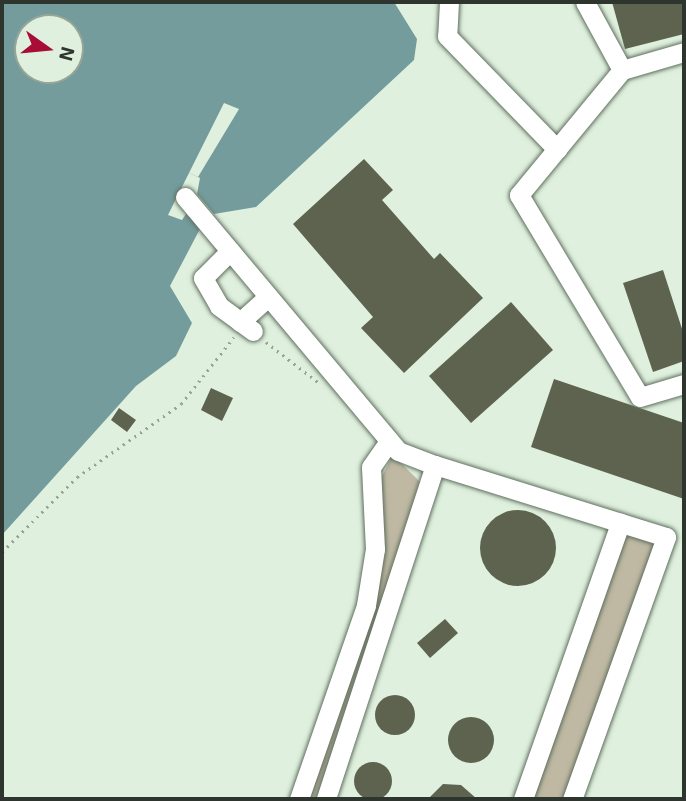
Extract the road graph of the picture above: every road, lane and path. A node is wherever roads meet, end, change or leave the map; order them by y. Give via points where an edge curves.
1 (449, 2) edge
2 (585, 2) edge
3 (684, 52) edge
4 (622, 70) junction
5 (557, 149) junction
6 (185, 197) dead end
7 (230, 251) junction
8 (268, 297) junction
9 (247, 326) junction
10 (321, 383) dead end
11 (684, 384) edge
12 (389, 441) junction
13 (435, 465) junction
14 (620, 523) junction
15 (675, 540) edge
16 (2, 552) edge
17 (299, 799) edge
18 (326, 799) edge
19 (523, 799) edge
20 (572, 799) edge

1 - 5 lane via 447,36
2 - 4 lane
3 - 4 lane
4 - 5 lane
5 - 11 lane via 519,194 640,397
6 - 7 lane
7 - 8 lane
7 - 9 lane via 203,278 219,306
8 - 9 lane
8 - 12 lane
9 - 10 path
9 - 16 path via 181,404 77,477
12 - 13 lane via 398,452
12 - 17 lane via 371,467 375,549 366,605
13 - 14 lane
13 - 18 lane
14 - 15 lane
14 - 19 lane
15 - 20 lane

